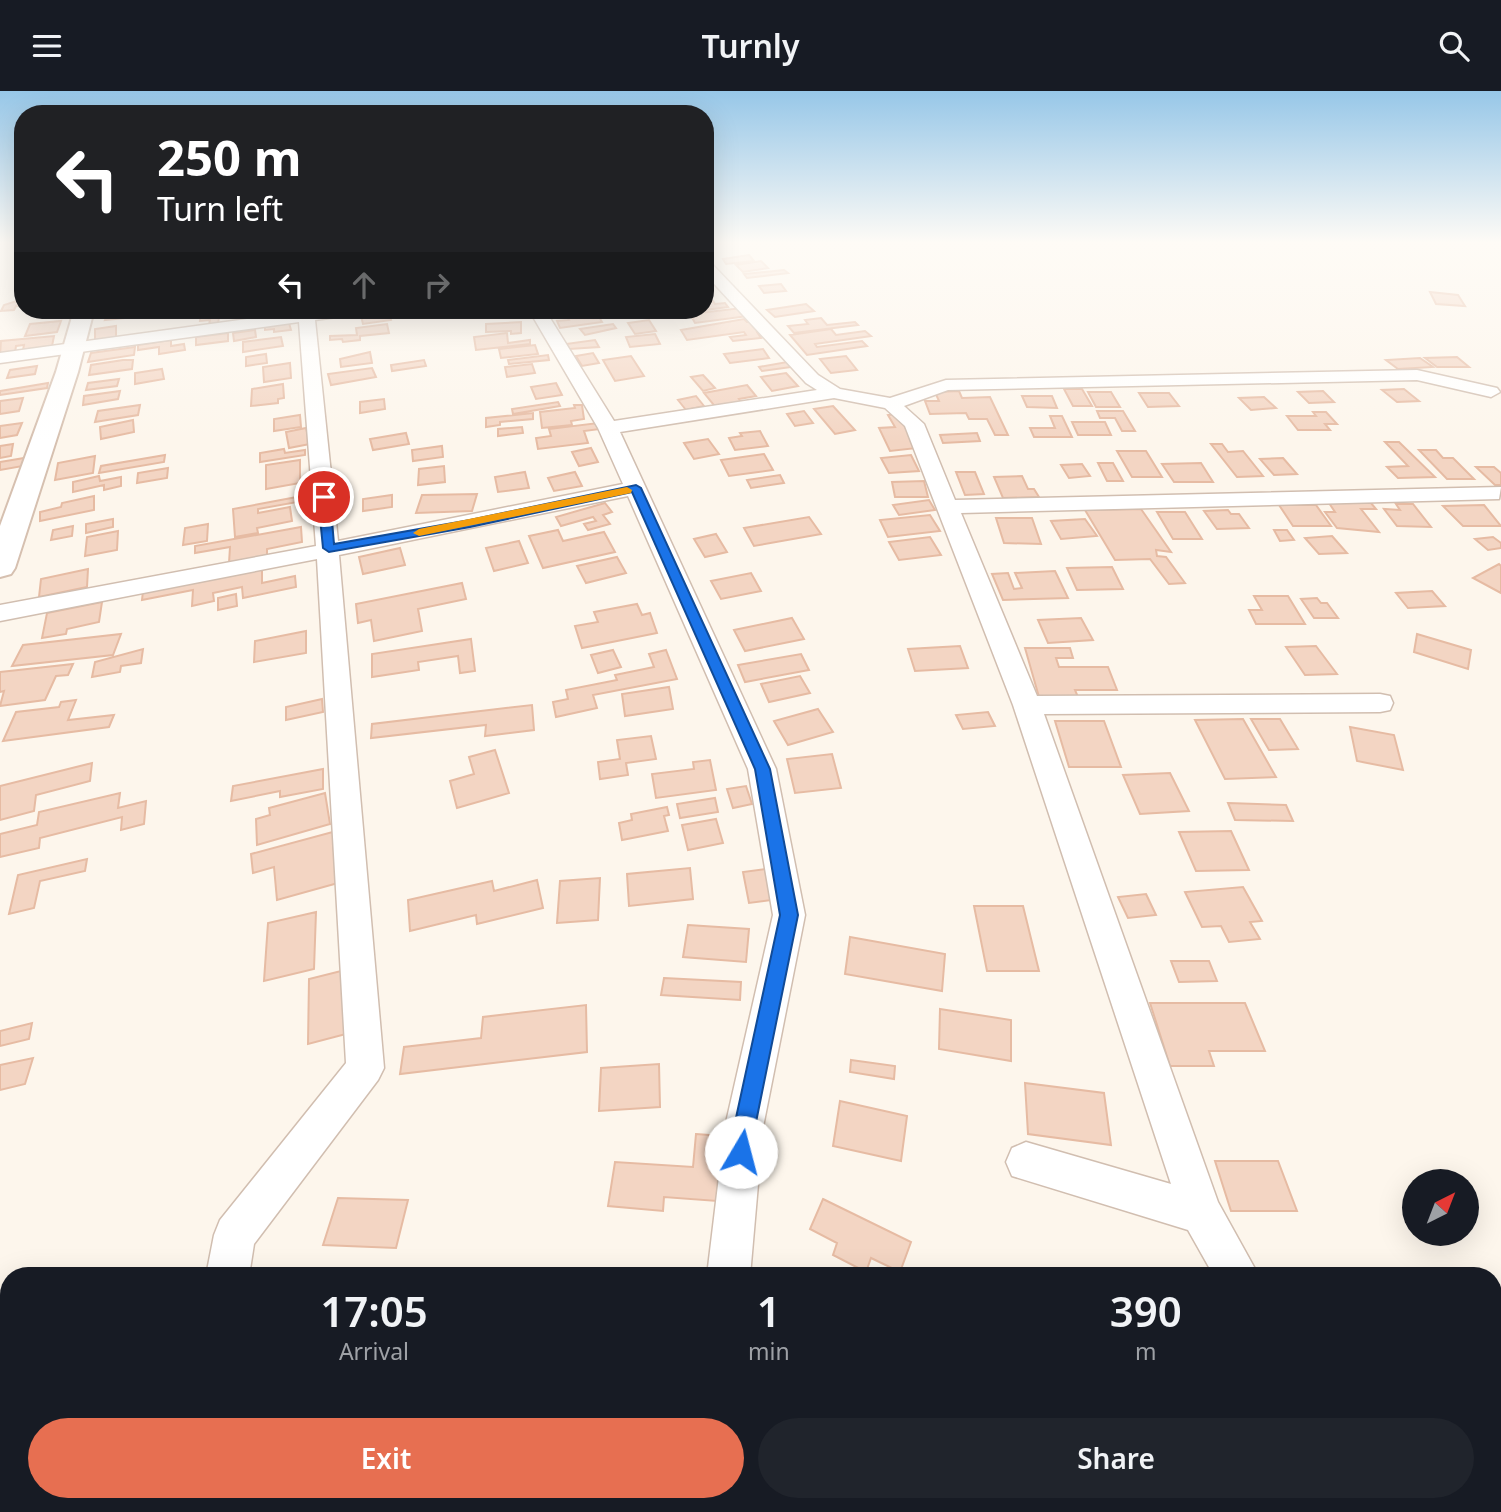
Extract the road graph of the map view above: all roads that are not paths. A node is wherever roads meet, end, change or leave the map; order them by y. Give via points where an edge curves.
1 (748, 310) edge
2 (81, 319) edge
3 (267, 319) edge
4 (308, 319) edge
5 (542, 319) edge
6 (74, 348) junction
7 (0, 358) edge
8 (1491, 392) dead end
9 (834, 393) junction
10 (891, 404) junction
11 (608, 428) junction
12 (636, 488) junction
13 (1499, 493) dead end
14 (948, 507) junction
15 (329, 548) junction
16 (0, 568) edge
17 (0, 613) edge
18 (1380, 703) dead end
19 (1027, 705) junction
20 (1026, 1163) dead end
21 (1201, 1213) junction
22 (229, 1267) edge
23 (729, 1267) edge
24 (1233, 1267) edge

1 - 9 street via 812,379
2 - 6 street
3 - 6 street
4 - 15 street
5 - 11 street
6 - 7 street
6 - 16 street
8 - 10 street via 1417,375 946,385
9 - 10 street
9 - 11 street
10 - 14 street via 914,424
11 - 12 street
12 - 15 street
12 - 23 street via 762,769 789,915 744,1127
13 - 14 street
14 - 19 street
15 - 17 street
15 - 22 street via 365,1068 235,1235
18 - 19 street
19 - 21 street
20 - 21 street
21 - 24 street

